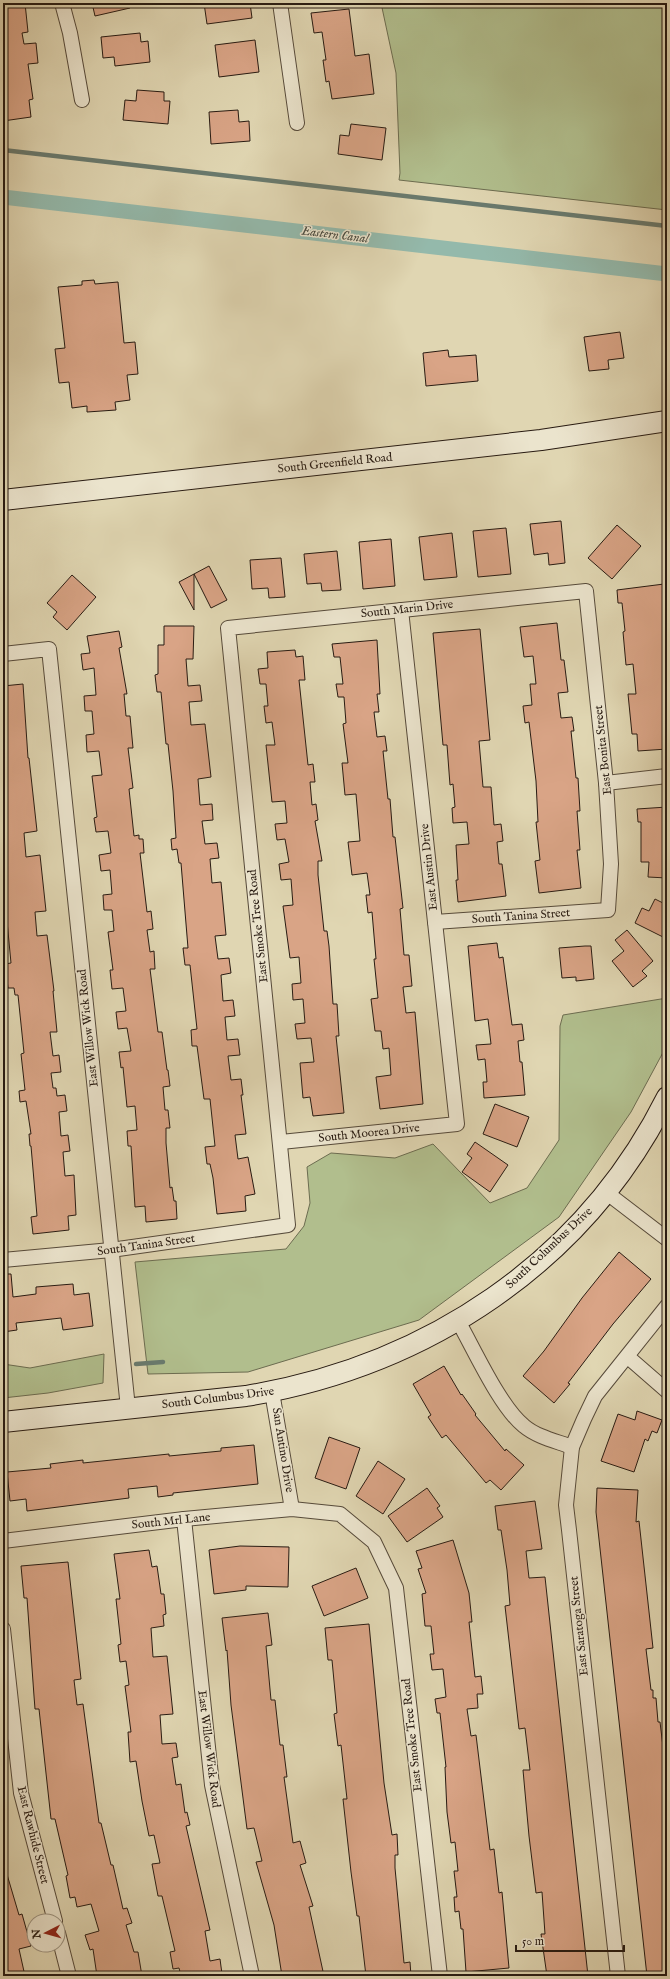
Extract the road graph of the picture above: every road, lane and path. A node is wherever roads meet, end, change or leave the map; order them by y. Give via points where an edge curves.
1 (62, 3) edge
2 (280, 3) edge
3 (82, 100) dead end
4 (297, 123) dead end
5 (667, 421) edge
6 (3, 500) edge
7 (586, 591) joint
8 (401, 610) junction
9 (228, 628) joint
10 (3, 654) edge
11 (667, 776) edge
12 (606, 783) junction
13 (608, 910) joint
14 (435, 922) junction
15 (667, 1097) edge
16 (457, 1124) joint
17 (281, 1142) junction
18 (607, 1193) junction
19 (288, 1225) joint
20 (667, 1239) edge
21 (111, 1250) junction
22 (3, 1260) edge
23 (667, 1306) edge
24 (458, 1321) junction
25 (628, 1357) junction
26 (667, 1391) edge
27 (272, 1392) junction
28 (128, 1408) junction
29 (3, 1422) edge
30 (572, 1447) junction
31 (292, 1509) junction
32 (340, 1514) joint
33 (184, 1519) junction
34 (3, 1541) edge
35 (3, 1629) edge
36 (53, 1913) edge
37 (63, 1953) edge
38 (69, 1976) edge
39 (252, 1976) edge
40 (440, 1976) edge
41 (618, 1976) edge

1 - 3 street
2 - 4 street
5 - 6 street, South Greenfield Road via 541,440
7 - 8 street, South Marin Drive
7 - 12 street, East Bonita Street
8 - 9 street, South Marin Drive
8 - 14 street, East Austin Drive
9 - 17 street, East Smoke Tree Road
10 - 21 street, East Willow Wick Road via 49,649
11 - 12 street
12 - 13 street, East Bonita Street via 611,864
13 - 14 street, South Tanina Street
14 - 16 street, East Austin Drive
15 - 18 street, South Columbus Drive via 656,1120
16 - 17 street, South Moorea Drive
17 - 19 street, East Smoke Tree Road
18 - 20 street
18 - 24 street, South Columbus Drive via 569,1233 517,1281
19 - 21 street, South Tanina Street
21 - 22 street, South Tanina Street
21 - 28 street, East Willow Wick Road
23 - 25 street, East Saratoga Street
24 - 27 street, South Columbus Drive via 382,1358
24 - 30 street via 497,1391 524,1426 543,1437
25 - 26 street
25 - 30 street, East Saratoga Street via 595,1396
27 - 28 street, South Columbus Drive
27 - 31 street, San Antino Drive
28 - 29 street, South Columbus Drive
30 - 41 street, East Saratoga Street via 566,1505 568,1530
31 - 32 street, South Mrl Lane
31 - 33 street, South Mrl Lane
32 - 40 street, East Smoke Tree Road via 374,1542 396,1588
33 - 34 street, South Mrl Lane
33 - 39 street, East Willow Wick Road via 212,1785
35 - 36 street, East Rawhide Street via 21,1793
37 - 38 street

